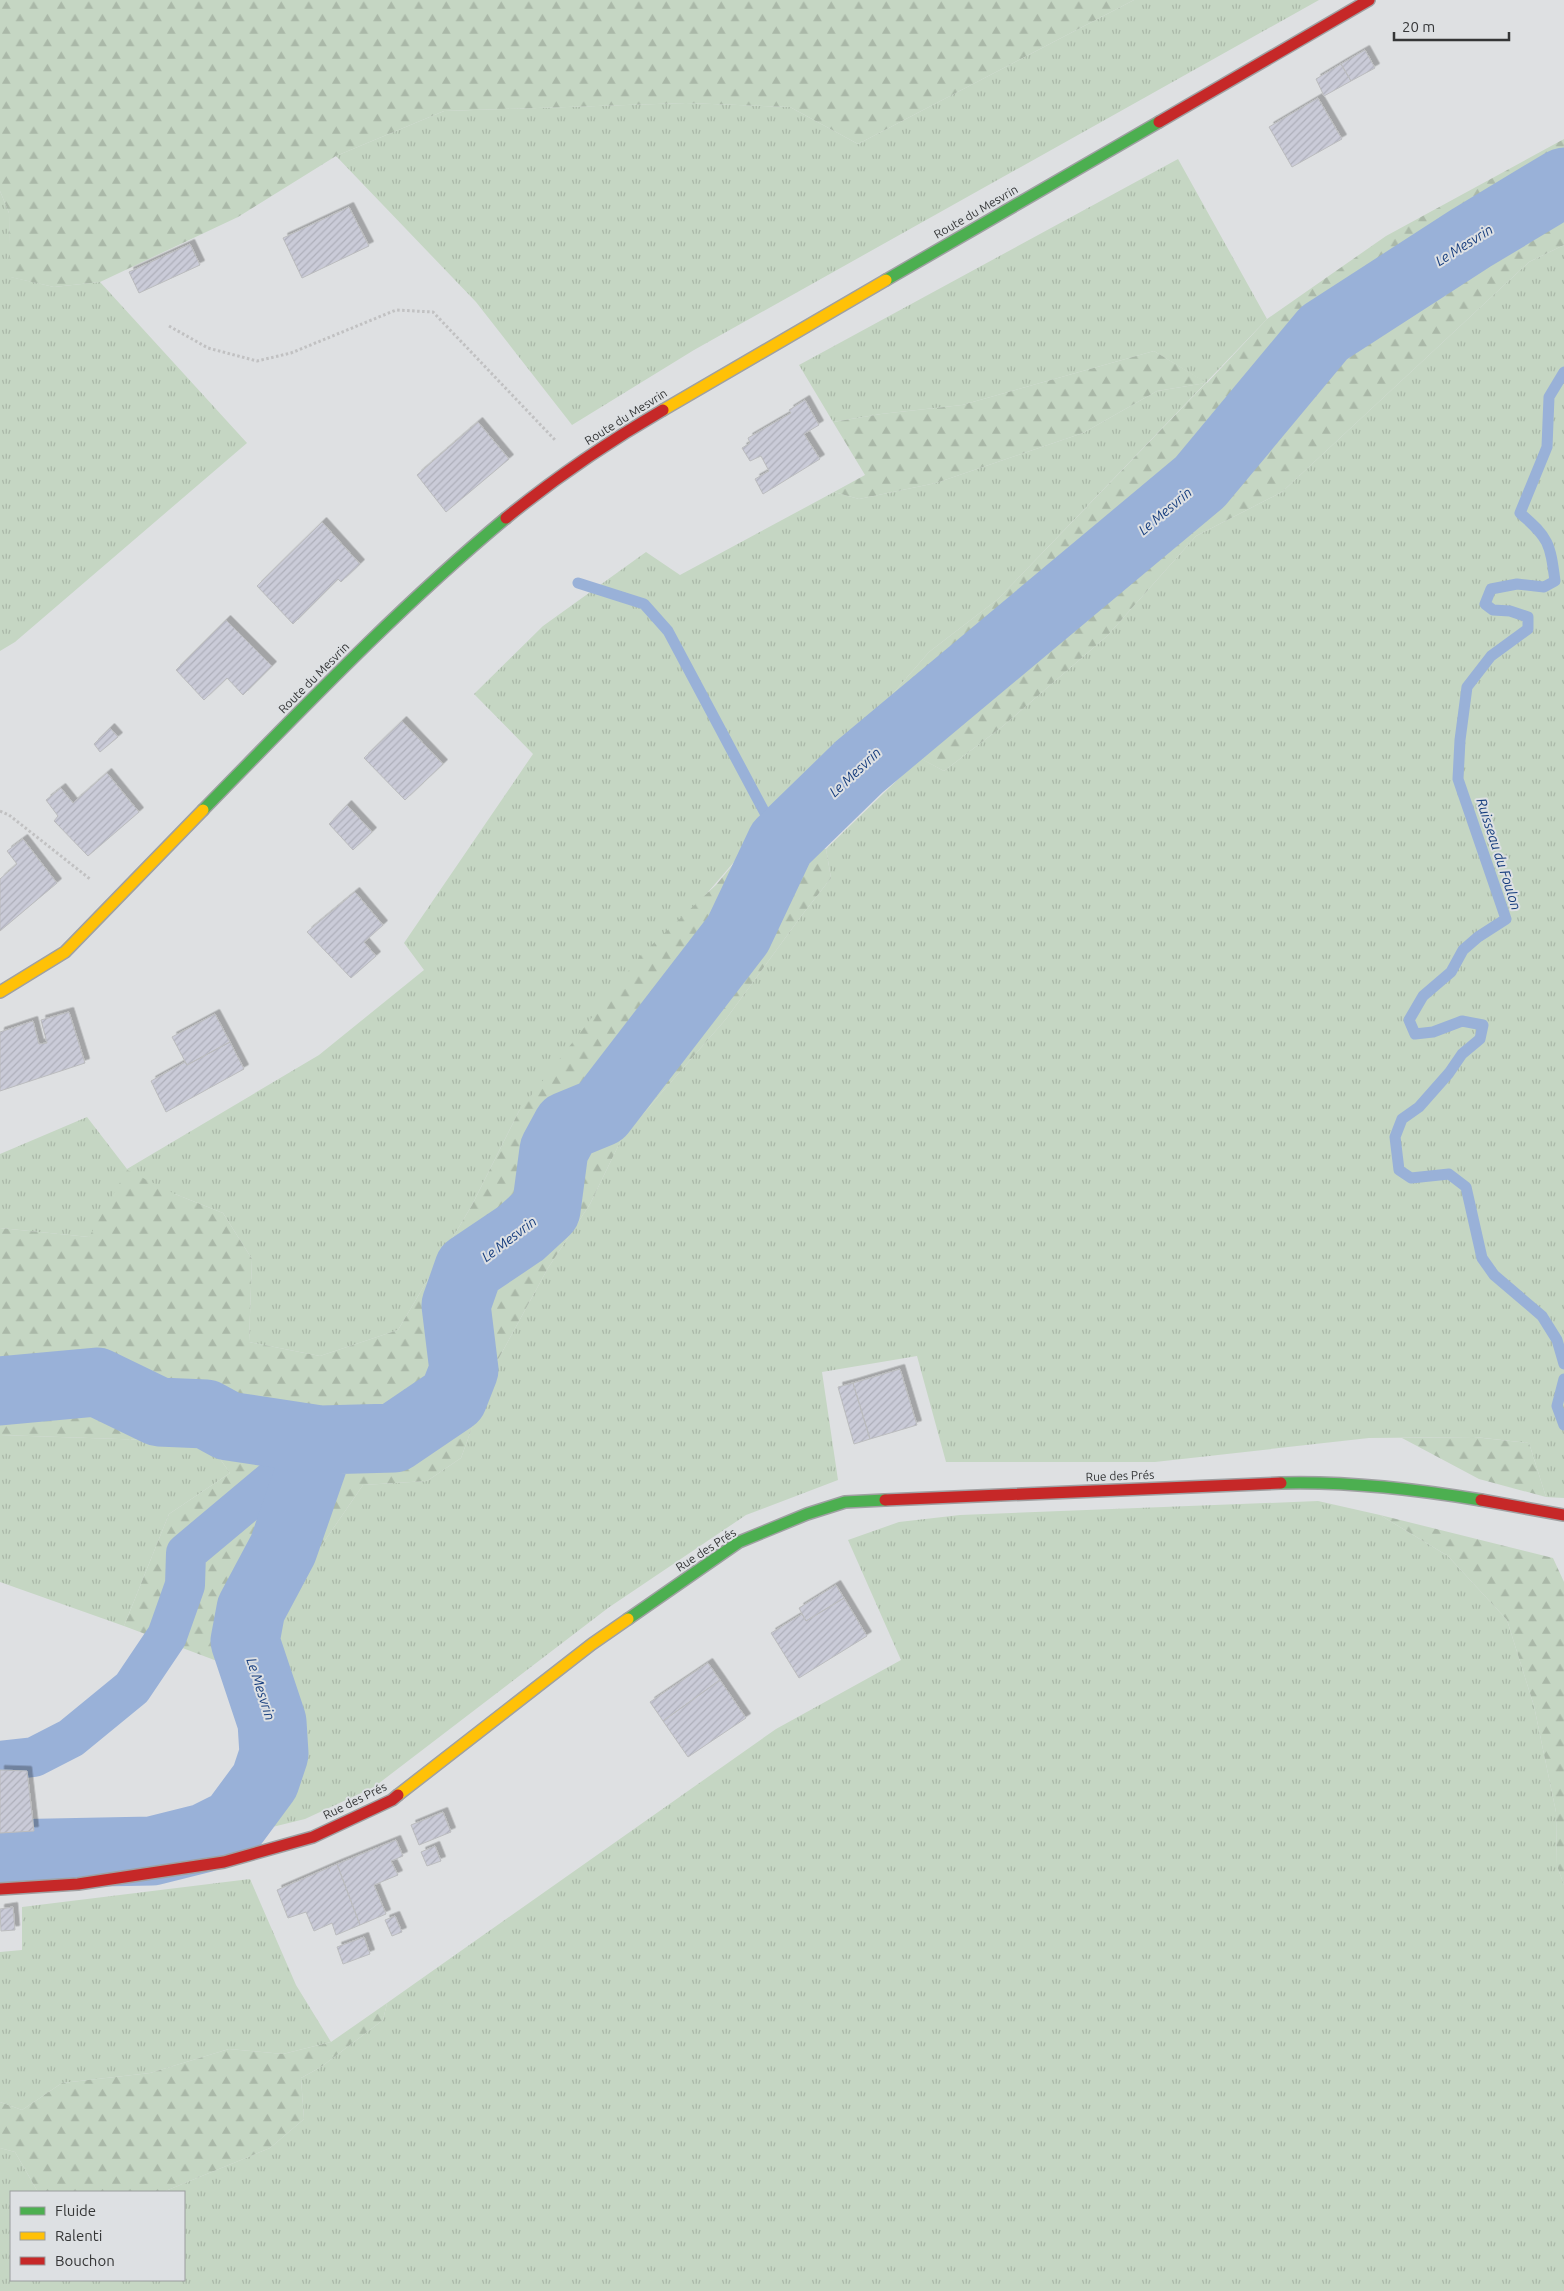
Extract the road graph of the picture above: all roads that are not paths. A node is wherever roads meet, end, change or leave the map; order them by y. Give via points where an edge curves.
1 (1369, 0) edge
2 (0, 992) edge
3 (1561, 1514) edge
4 (0, 1889) edge

1 - 2 main road, Route du Mesvrin via 712,380 618,436 538,492 454,562 329,681 65,952
3 - 4 main road, Rue des Prés via 1423,1490 1317,1482 845,1502 740,1542 592,1644 392,1800 314,1837 224,1862 78,1884

